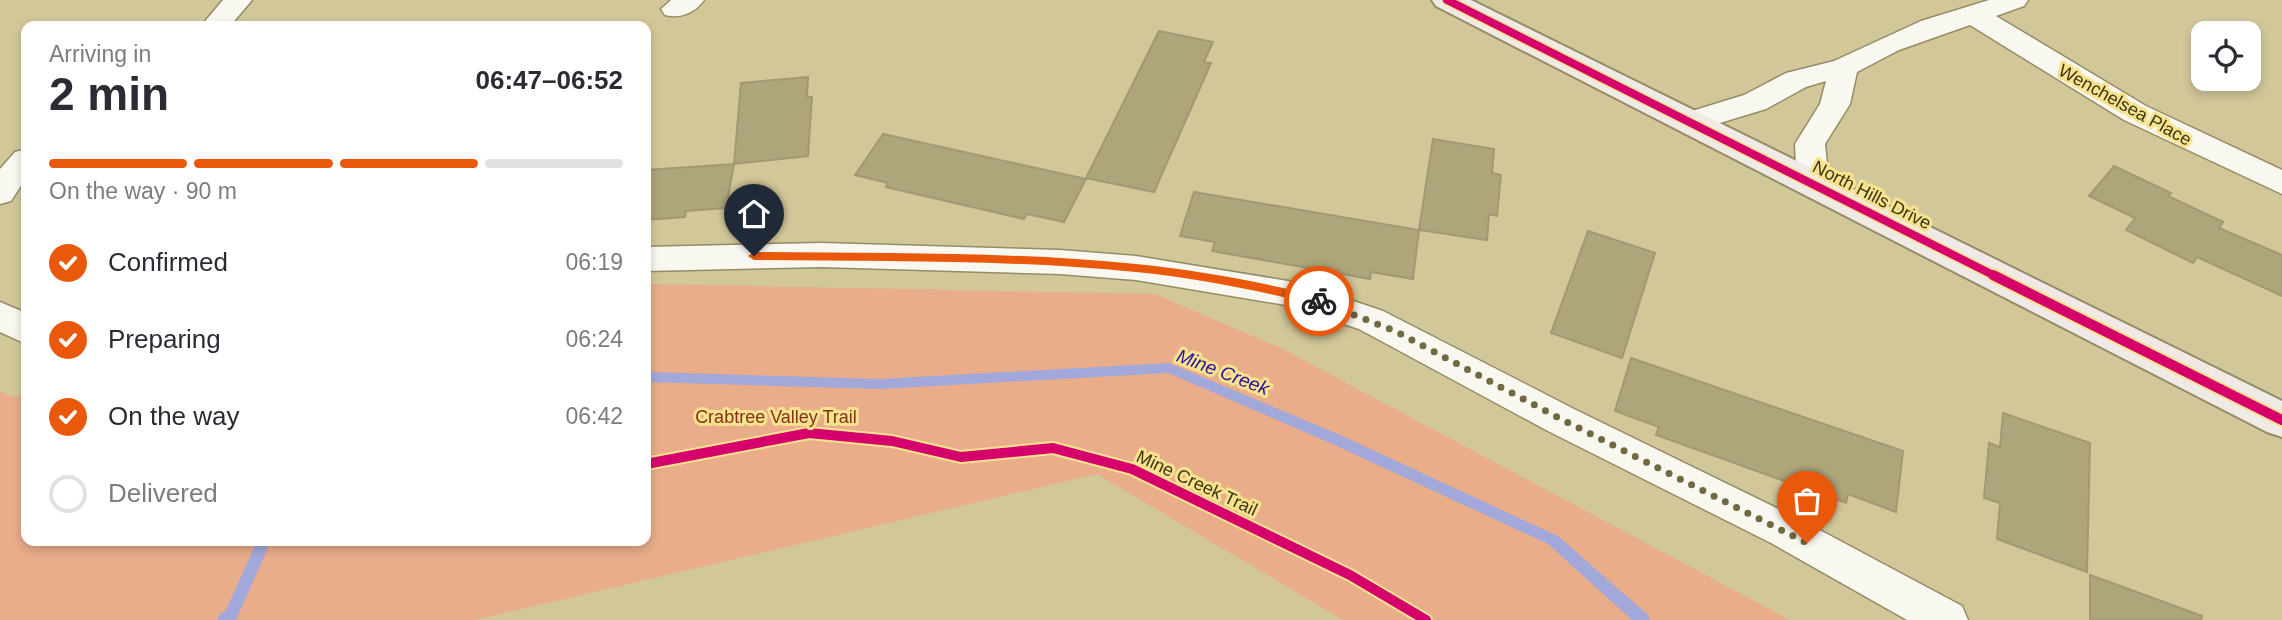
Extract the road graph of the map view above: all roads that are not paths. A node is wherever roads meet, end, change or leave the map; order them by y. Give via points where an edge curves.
1 (238, 0) edge
2 (1447, 0) edge
3 (2014, 0) edge
4 (1974, 16) junction
5 (219, 21) edge
6 (1844, 67) junction
7 (1690, 122) junction
8 (21, 163) edge
9 (2282, 183) edge
10 (1813, 184) junction
11 (0, 193) edge
12 (651, 259) edge
13 (0, 315) edge
14 (21, 327) edge
15 (2282, 420) edge
16 (1947, 620) edge

1 - 5 street
2 - 7 main road, North Hills Drive
3 - 4 street
4 - 6 street via 1910,36
4 - 9 street, Wenchelsea Place via 2135,113
6 - 7 street via 1796,80 1755,102
6 - 10 street via 1835,104 1810,144
7 - 10 main road, North Hills Drive
8 - 11 street
10 - 15 main road, North Hills Drive
12 - 16 street via 822,256 1060,262 1136,268 1288,292 1328,303 1395,331 1785,531
13 - 14 street

